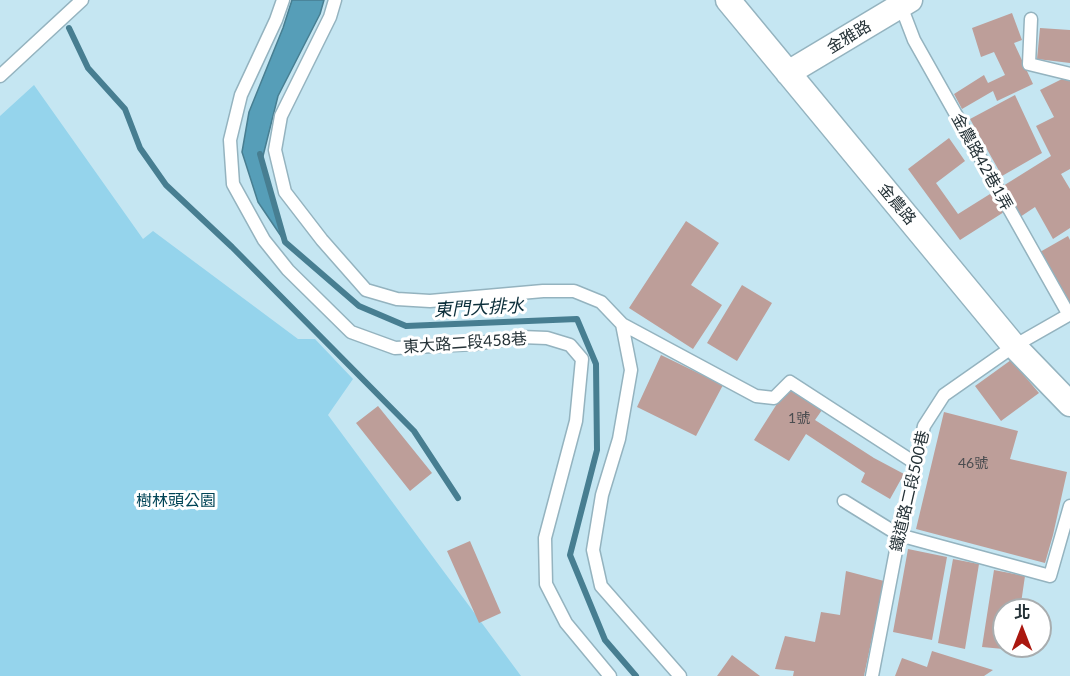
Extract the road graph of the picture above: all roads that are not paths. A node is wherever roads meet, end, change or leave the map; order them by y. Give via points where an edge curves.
1 (82, 0) edge
2 (283, 0) edge
3 (335, 0) edge
4 (728, 0) edge
5 (903, 2) edge
6 (1031, 19) dead end
7 (788, 73) junction
8 (1070, 74) edge
9 (0, 76) edge
10 (1069, 314) edge
11 (622, 324) junction
12 (1014, 346) junction
13 (1070, 404) edge
14 (915, 463) junction
15 (844, 501) dead end
16 (1070, 506) edge
17 (899, 535) junction
18 (610, 676) edge
19 (680, 676) edge
20 (872, 676) edge

1 - 9 lane
2 - 18 lane, 東大路二段458巷 via 241,95 230,140 232,184 264,240 288,270 351,332 395,348 547,338 570,345 582,358 576,421 545,538 546,584 566,623
3 - 11 lane via 281,116 275,150 285,192 366,290 397,299 430,301 574,291 601,302
4 - 7 street, 金農路
5 - 7 street, 金雅路
5 - 10 lane, 金農路42巷1弄 via 914,40
6 - 8 lane via 1029,64
7 - 12 street, 金農路
10 - 12 lane, 鐵道路二段500巷
11 - 14 lane via 756,396 774,398 790,382
11 - 19 lane via 632,370 593,550 602,586
12 - 13 street, 金農路
12 - 14 lane, 鐵道路二段500巷 via 944,395 924,426
14 - 17 lane, 鐵道路二段500巷
15 - 17 lane
16 - 17 lane via 1050,576
17 - 20 lane, 鐵道路二段500巷

